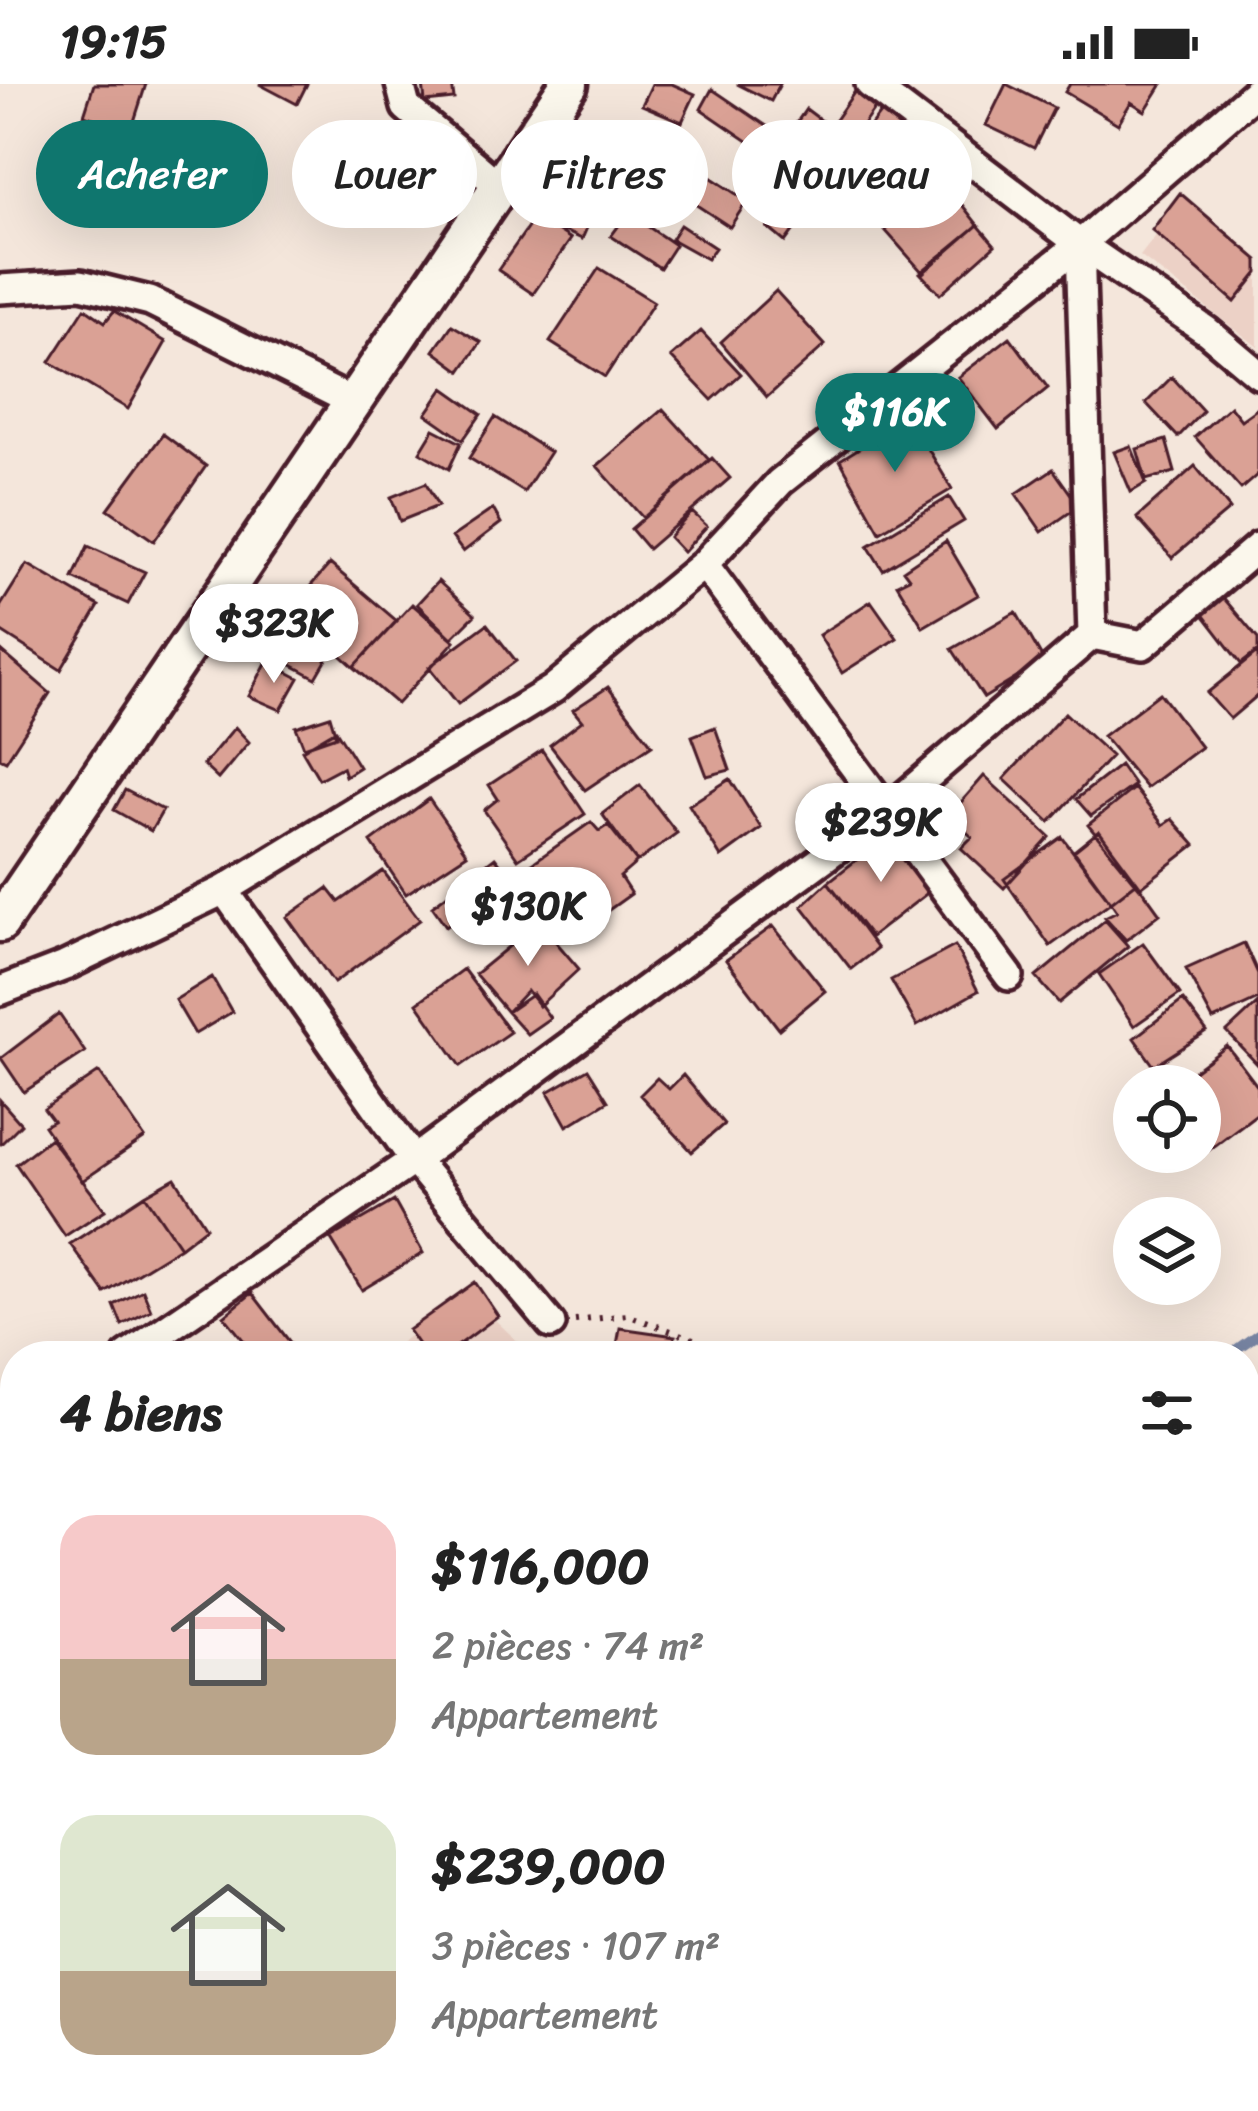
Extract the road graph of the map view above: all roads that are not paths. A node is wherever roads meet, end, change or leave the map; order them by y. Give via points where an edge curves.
1 (400, 84) edge
2 (569, 84) edge
3 (870, 84) edge
4 (1258, 90) edge
5 (499, 186) junction
6 (1080, 244) junction
7 (0, 290) edge
8 (1258, 374) edge
9 (351, 401) junction
10 (1258, 547) edge
11 (704, 564) junction
12 (1092, 635) junction
13 (885, 813) junction
14 (224, 890) junction
15 (4, 906) edge
16 (1009, 976) dead end
17 (0, 991) edge
18 (414, 1160) junction
19 (551, 1324) road end
20 (149, 1341) edge

1 - 5 street via 406,107
2 - 5 main road
3 - 6 street
4 - 6 street
5 - 9 main road
6 - 8 street
6 - 11 street via 780,482
6 - 12 street
7 - 9 street via 81,284 150,301
9 - 15 main road
10 - 12 street via 1143,645
11 - 13 street
11 - 14 street via 553,689
12 - 13 street
13 - 16 street
13 - 18 street
14 - 17 street
14 - 18 street
18 - 19 street
18 - 20 street

